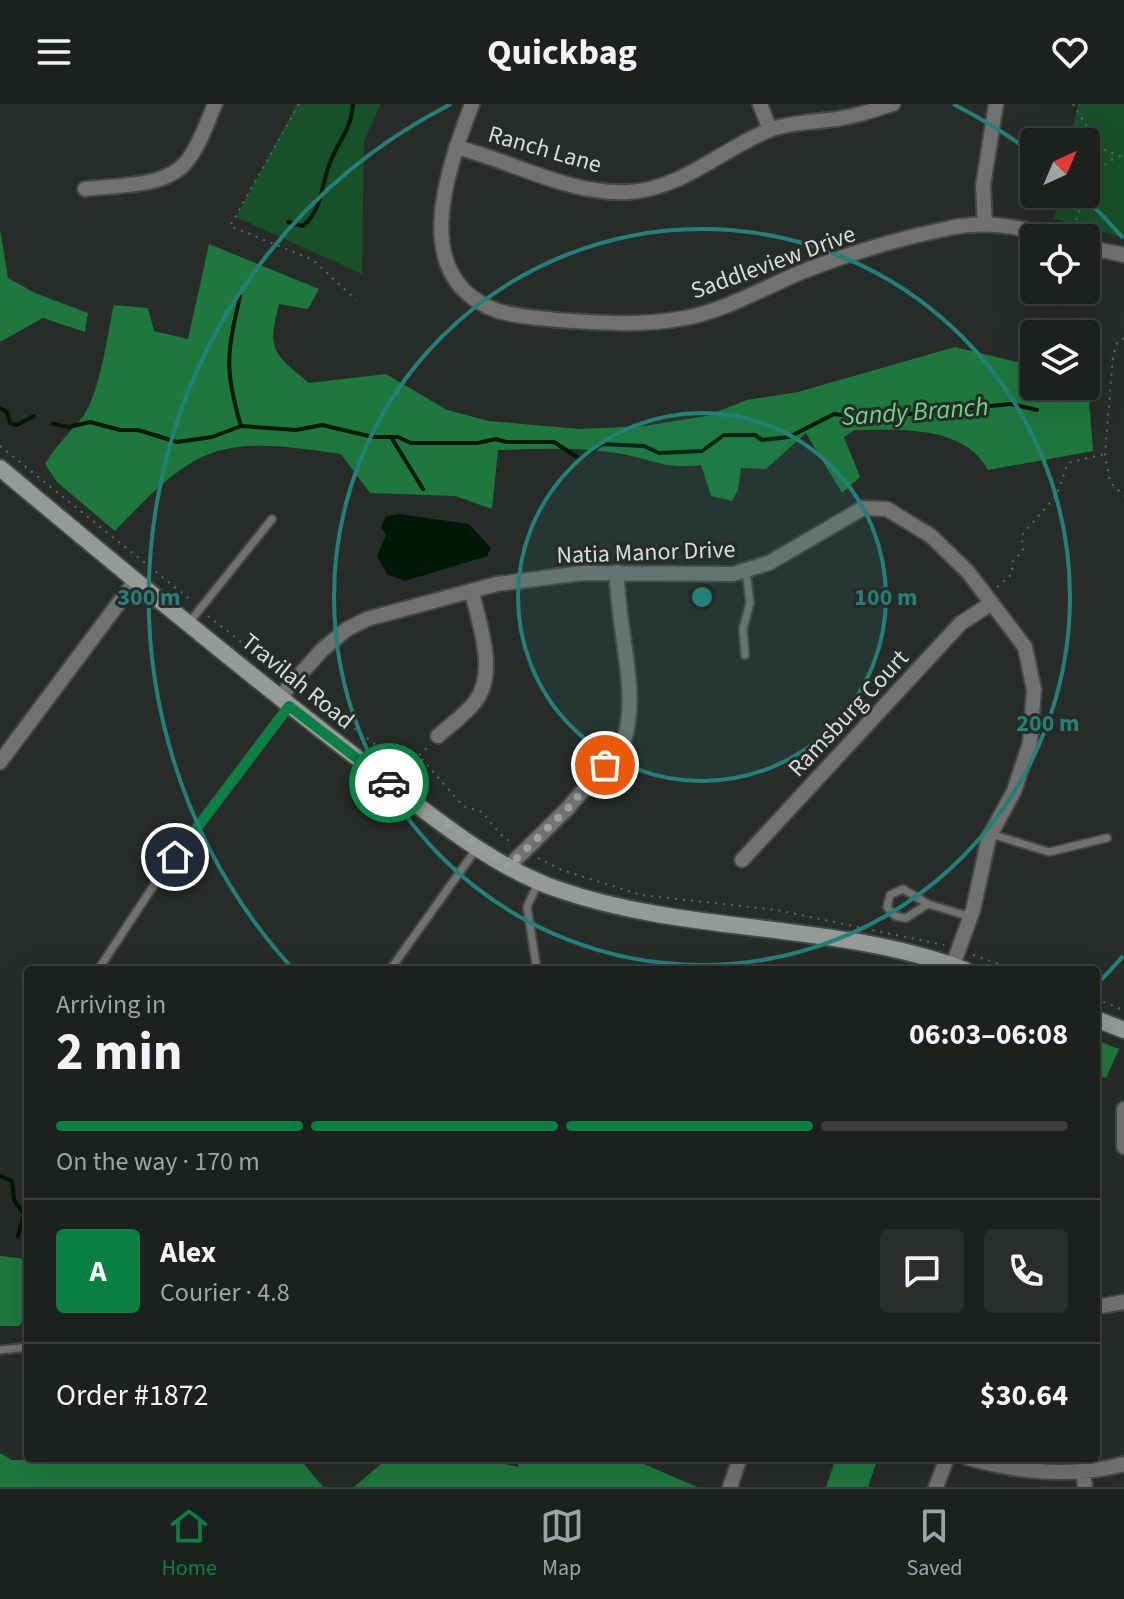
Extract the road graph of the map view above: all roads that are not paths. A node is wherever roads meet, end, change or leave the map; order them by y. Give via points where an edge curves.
1 (215, 104) edge
2 (472, 104) edge
3 (760, 104) edge
4 (893, 104) edge
5 (996, 104) edge
6 (770, 130) junction
7 (456, 147) junction
8 (85, 189) dead end
9 (985, 224) junction
10 (1020, 226) edge
11 (1100, 250) edge
12 (1124, 255) edge
13 (0, 468) edge
14 (272, 519) dead end
15 (746, 571) junction
16 (617, 572) junction
17 (136, 580) junction
18 (472, 592) junction
19 (990, 599) junction
20 (188, 624) junction
21 (745, 655) dead end
22 (284, 702) junction
23 (438, 736) dead end
24 (0, 762) edge
25 (991, 834) junction
26 (1107, 838) dead end
27 (478, 846) junction
28 (742, 860) dead end
29 (508, 867) junction
30 (538, 881) junction
31 (928, 904) junction
32 (971, 917) junction
33 (957, 964) edge
34 (101, 966) edge
35 (393, 966) edge
36 (536, 966) edge
37 (1100, 1021) edge
38 (1124, 1030) edge
39 (1124, 1109) edge
40 (1124, 1147) edge
41 (1124, 1302) edge
42 (1100, 1306) edge
43 (24, 1347) edge
44 (0, 1350) edge
45 (739, 1462) edge
46 (945, 1462) edge
47 (986, 1462) edge
48 (1124, 1464) edge
49 (1083, 1470) junction
50 (730, 1487) edge
51 (936, 1487) edge
52 (1085, 1487) edge

1 - 8 street via 179,169 155,180
2 - 7 street, Saddleview Drive
3 - 6 street
4 - 6 street, Ranch Lane
5 - 9 street via 983,186
6 - 7 street, Ranch Lane via 684,179 627,192 579,188
7 - 9 street, Saddleview Drive via 440,216 444,259 468,293 497,311 530,317 620,325 685,318 856,254
9 - 10 street, Saddleview Drive
11 - 12 street
13 - 17 main road, Travilah Road
14 - 20 lane
15 - 16 street, Natia Manor Drive
15 - 19 street, Natia Manor Drive via 863,508 887,509 931,536
15 - 21 lane via 750,603 743,629
16 - 18 street, Natia Manor Drive via 497,584
16 - 29 street via 616,604 628,686 623,743
17 - 20 main road, Travilah Road
17 - 24 street
18 - 22 street, Natia Manor Drive via 367,619 322,650 293,682
18 - 23 street via 487,661 482,689 476,702
19 - 25 street, Natia Manor Drive via 1025,647 1034,690 1030,743 1014,791
19 - 28 street, Ramsburg Court via 961,623
20 - 22 main road, Travilah Road
22 - 27 main road, Travilah Road
22 - 34 lane
25 - 26 lane via 1049,852
25 - 32 street, Natia Manor Drive
27 - 29 main road, Travilah Road
27 - 35 lane
29 - 30 main road, Travilah Road
30 - 33 main road, Travilah Road via 611,904 861,943
30 - 36 lane via 527,907
31 - 31 lane via 903,889 890,895 887,907 906,918
31 - 32 lane
32 - 33 street, Natia Manor Drive
37 - 38 main road
39 - 40 street
41 - 42 street
43 - 44 lane
45 - 50 street
46 - 51 street
47 - 49 street via 1027,1471
48 - 49 street
49 - 52 street

